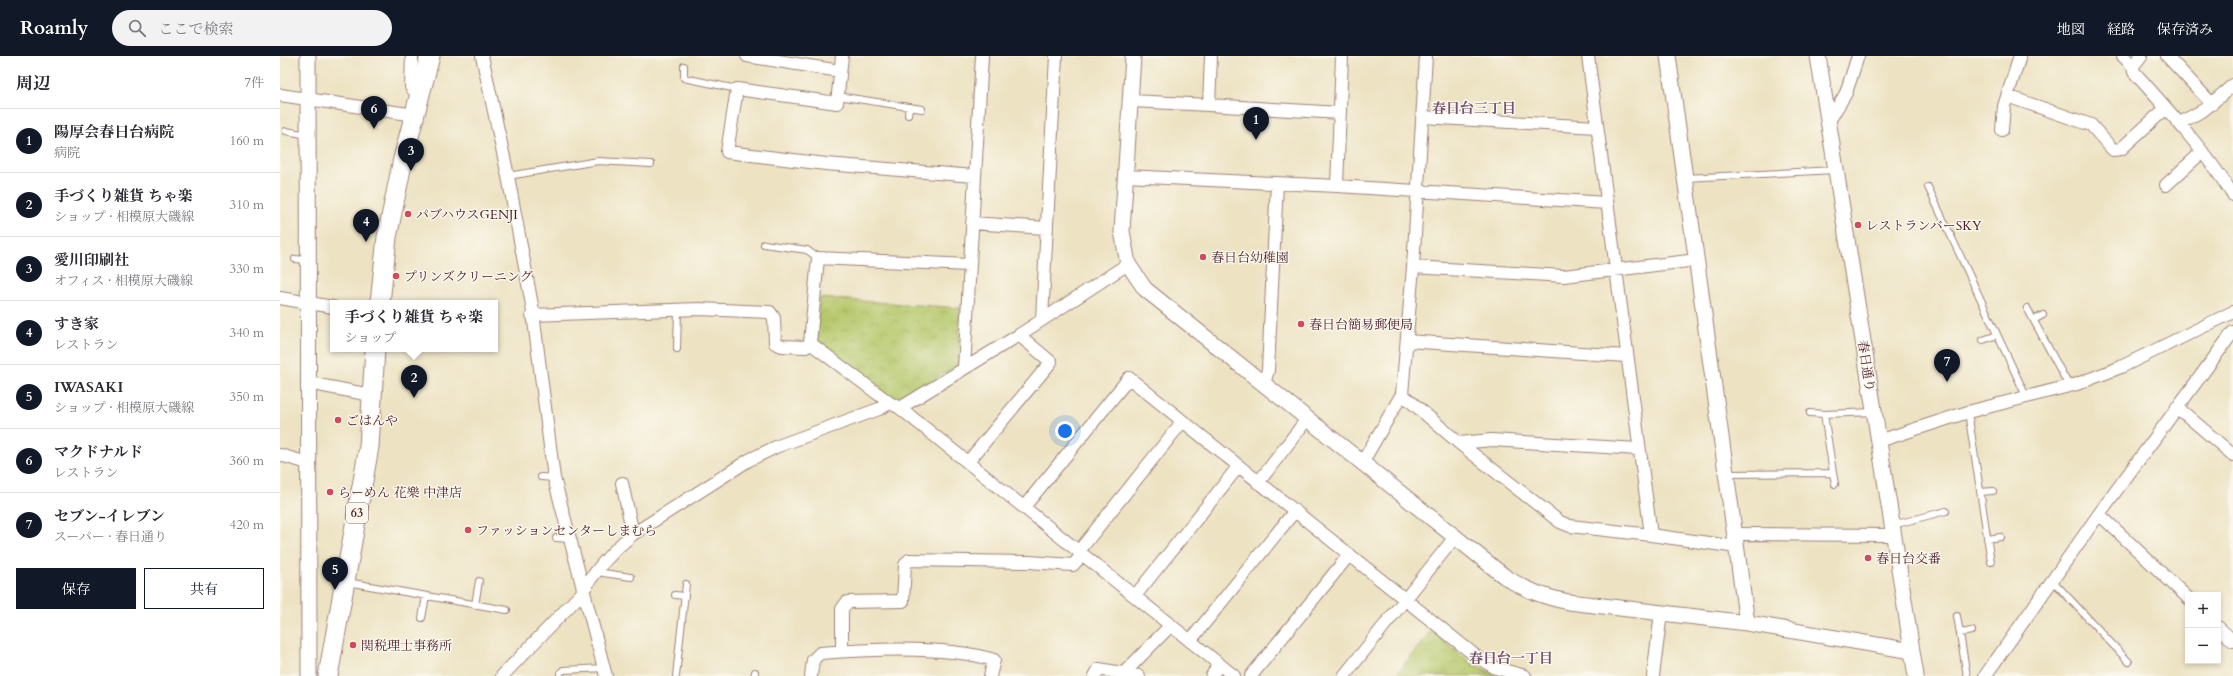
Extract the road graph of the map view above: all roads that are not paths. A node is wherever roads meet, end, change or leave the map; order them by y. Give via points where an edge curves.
1 (308, 56) edge
2 (412, 56) edge
3 (430, 56) edge
4 (482, 56) edge
5 (747, 56) edge
6 (842, 56) edge
7 (982, 56) edge
8 (1056, 56) edge
9 (1134, 56) edge
10 (1211, 56) edge
11 (1342, 56) edge
12 (1426, 56) edge
13 (1588, 56) edge
14 (1668, 56) edge
15 (1818, 56) edge
16 (1858, 56) edge
17 (2020, 56) edge
18 (2123, 56) edge
19 (2141, 56) edge
20 (2167, 56) edge
21 (684, 66) dead end
22 (2132, 66) junction
23 (840, 71) junction
24 (2233, 85) edge
25 (737, 89) junction
26 (280, 95) edge
27 (838, 96) junction
28 (2007, 96) junction
29 (419, 97) junction
30 (308, 100) junction
31 (1132, 101) junction
32 (2212, 104) junction
33 (1208, 105) junction
34 (909, 107) junction
35 (2166, 108) junction
36 (922, 109) dead end
37 (1340, 112) junction
38 (415, 115) junction
39 (908, 116) dead end
40 (1422, 117) junction
41 (1828, 123) junction
42 (2180, 123) junction
43 (1597, 127) junction
44 (2002, 130) dead end
45 (286, 131) dead end
46 (308, 135) junction
47 (2202, 152) junction
48 (651, 164) dead end
49 (1835, 170) junction
50 (508, 176) junction
51 (974, 176) junction
52 (1126, 176) junction
53 (1685, 178) junction
54 (1277, 183) junction
55 (2166, 185) dead end
56 (1336, 186) junction
57 (1928, 187) dead end
58 (1417, 192) junction
59 (2233, 195) edge
60 (1607, 203) junction
61 (972, 223) junction
62 (1046, 228) junction
63 (764, 244) dead end
64 (818, 258) junction
65 (1697, 260) junction
66 (1128, 264) junction
67 (969, 265) junction
68 (1413, 267) junction
69 (1616, 271) junction
70 (280, 298) edge
71 (380, 300) edge
72 (307, 304) junction
73 (330, 307) edge
74 (2028, 308) dead end
75 (678, 309) junction
76 (2233, 312) edge
77 (532, 315) junction
78 (2043, 315) dead end
79 (1042, 319) junction
80 (2034, 320) junction
81 (2233, 332) edge
82 (1019, 335) junction
83 (1997, 335) junction
84 (1982, 340) dead end
85 (1407, 341) junction
86 (810, 343) junction
87 (678, 349) dead end
88 (375, 352) edge
89 (1626, 356) junction
90 (964, 368) junction
91 (308, 383) junction
92 (1264, 384) junction
93 (2069, 386) junction
94 (1402, 394) junction
95 (371, 395) junction
96 (2026, 396) junction
97 (895, 406) junction
98 (2177, 407) junction
99 (1874, 412) junction
100 (1968, 412) junction
101 (1810, 413) dead end
102 (1824, 414) junction
103 (1307, 420) junction
104 (1182, 422) junction
105 (1879, 441) junction
106 (1459, 443) junction
107 (1638, 449) junction
108 (280, 455) edge
109 (2233, 455) edge
110 (968, 462) junction
111 (308, 463) junction
112 (1362, 463) junction
113 (1238, 467) junction
114 (1833, 473) junction
115 (1727, 474) junction
116 (541, 477) dead end
117 (554, 478) junction
118 (622, 483) dead end
119 (1258, 483) junction
120 (1834, 484) dead end
121 (1993, 491) dead end
122 (1980, 492) junction
123 (1024, 507) junction
124 (1946, 511) dead end
125 (1294, 512) junction
126 (2099, 514) junction
127 (1893, 530) junction
128 (633, 534) junction
129 (1650, 535) junction
130 (1455, 537) junction
131 (2001, 537) dead end
132 (556, 538) dead end
133 (570, 539) junction
134 (1987, 539) junction
135 (1736, 541) junction
136 (1081, 553) junction
137 (1348, 555) junction
138 (1991, 562) dead end
139 (599, 570) junction
140 (631, 576) dead end
141 (479, 581) dead end
142 (2053, 581) junction
143 (345, 582) junction
144 (686, 584) dead end
145 (584, 589) junction
146 (674, 595) dead end
147 (2185, 595) edge
148 (426, 596) junction
149 (685, 596) junction
150 (1135, 596) junction
151 (1404, 600) junction
152 (475, 605) junction
153 (507, 610) dead end
154 (1661, 614) junction
155 (1957, 616) dead end
156 (422, 618) dead end
157 (1747, 623) junction
158 (1171, 625) junction
159 (2219, 628) edge
160 (1972, 631) dead end
161 (1960, 633) junction
162 (1190, 641) junction
163 (2233, 641) edge
164 (842, 651) junction
165 (1912, 651) junction
166 (2129, 662) dead end
167 (1218, 664) junction
168 (606, 672) edge
169 (1125, 672) junction
170 (1349, 674) edge
171 (309, 676) edge
172 (328, 676) edge
173 (502, 676) edge
174 (560, 676) edge
175 (676, 676) edge
176 (811, 676) edge
177 (990, 676) edge
178 (1095, 676) edge
179 (1139, 676) edge
180 (1212, 676) edge
181 (1234, 676) edge
182 (1251, 676) edge
183 (1525, 676) edge
184 (1653, 676) edge
185 (1916, 676) edge
186 (1967, 676) edge
187 (1984, 676) edge

1 - 30 street
2 - 29 street via 411,87
3 - 29 main road
4 - 50 street
5 - 23 street
6 - 23 street
7 - 51 street
8 - 62 street
9 - 31 street
10 - 33 street
11 - 37 street
12 - 40 street
13 - 43 street
14 - 53 street
15 - 41 street, 春日通り
16 - 41 street via 1846,93
17 - 28 street
18 - 22 street
19 - 22 street
20 - 32 street
21 - 25 lane via 684,78
22 - 35 street via 2134,72
23 - 27 street
24 - 32 street
25 - 27 street via 837,103
25 - 51 street via 727,152 826,164
26 - 30 street
27 - 34 lane
28 - 35 street via 2091,125 2113,150 2121,149
28 - 44 street
29 - 38 main road
30 - 38 street via 309,98
30 - 46 street
31 - 33 street
31 - 52 street
32 - 42 street
33 - 37 street
34 - 36 lane
34 - 39 lane
35 - 42 street
37 - 56 street
38 - 71 main road via 387,237
40 - 43 street
40 - 58 street
41 - 49 street, 春日通り
42 - 47 street
43 - 60 street
45 - 46 lane
46 - 72 street via 301,260
47 - 55 street
47 - 59 street
48 - 50 lane via 598,161
49 - 53 lane
49 - 99 street, 春日通り
50 - 77 street via 522,231
51 - 61 street
52 - 54 street
52 - 66 street via 1122,231
53 - 65 street
54 - 56 street
54 - 92 street via 1268,370
56 - 58 street
57 - 83 lane
58 - 60 street
58 - 68 street
60 - 69 street
61 - 62 street
61 - 67 street
62 - 79 street
63 - 64 lane via 807,250
64 - 67 street
64 - 86 street
65 - 69 street
65 - 115 street
66 - 79 street
66 - 92 street via 1145,289
67 - 90 street
68 - 69 street via 1564,276
68 - 85 street
69 - 89 street
70 - 72 street
72 - 73 street
72 - 91 street
74 - 80 lane
75 - 77 street
75 - 86 street via 770,312 774,318 775,343 782,346 806,347
75 - 87 lane
76 - 93 street via 2121,366
77 - 117 street via 543,431
78 - 80 lane
79 - 82 street
80 - 93 lane
81 - 98 street
82 - 90 street
82 - 110 street via 1051,362
83 - 84 lane
83 - 96 lane
85 - 89 street
85 - 94 street
86 - 97 street
88 - 95 main road, 63
89 - 107 street
90 - 97 street
91 - 95 street
91 - 111 street
92 - 103 street
93 - 96 street
94 - 106 street
94 - 112 street
95 - 143 main road, 63 via 369,446
96 - 100 street
97 - 110 street
97 - 128 street via 878,409 778,446 750,460
98 - 109 street
98 - 126 street
99 - 102 lane
99 - 105 street, 春日通り
100 - 105 street
100 - 122 lane
101 - 102 lane
102 - 114 lane
103 - 112 street
103 - 119 street
104 - 113 street
104 - 123 street via 1129,378
104 - 136 street
105 - 127 street, 春日通り
106 - 107 street via 1492,440
106 - 129 street via 1560,522 1570,526
107 - 129 street
108 - 111 street
110 - 123 street
111 - 171 street
112 - 130 street
113 - 119 street
113 - 150 street
114 - 115 lane
114 - 120 lane
115 - 135 street
116 - 117 lane
117 - 133 street via 558,485
118 - 128 street
119 - 125 street
121 - 122 lane
122 - 134 lane
123 - 136 street
124 - 127 lane
125 - 137 street
125 - 162 street
126 - 142 street
126 - 147 street
127 - 135 street
127 - 165 street, 春日通り
128 - 139 street
129 - 135 street
130 - 151 street
130 - 154 street via 1504,576 1522,588 1544,597
131 - 134 lane
132 - 133 lane
133 - 145 street
134 - 138 lane
135 - 157 street
136 - 150 street
136 - 164 street via 1074,565 955,565 909,560 905,565 904,601 847,602 842,609
137 - 151 street
137 - 182 street
139 - 140 lane via 603,573
139 - 145 street via 586,583
141 - 152 lane
142 - 166 lane
142 - 187 street
143 - 148 lane
143 - 172 main road, 63
144 - 149 lane
145 - 168 street
145 - 173 street
146 - 149 lane
148 - 152 lane
148 - 156 lane
149 - 175 lane
150 - 158 street
151 - 170 street
151 - 183 street via 1477,658 1496,668
152 - 153 lane
154 - 157 street
154 - 184 street
155 - 161 lane
157 - 165 street
158 - 162 street
158 - 169 street
159 - 163 street
160 - 161 lane
161 - 186 lane
162 - 167 street
164 - 176 street via 820,653 813,660
164 - 177 street via 933,655 970,653 999,659
165 - 185 street, 春日通り
167 - 180 street
167 - 181 street
168 - 174 lane via 563,670
169 - 178 street via 1099,669
169 - 179 street

